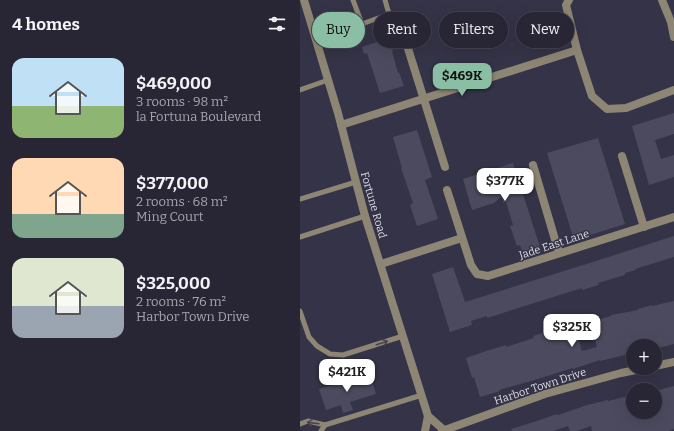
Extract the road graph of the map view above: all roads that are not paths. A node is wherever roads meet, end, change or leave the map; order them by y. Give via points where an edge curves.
1 (304, 0) edge
2 (353, 0) edge
3 (386, 0) edge
4 (569, 0) edge
5 (662, 0) edge
6 (672, 22) edge
7 (674, 37) edge
8 (408, 48) edge
9 (577, 50) junction
10 (328, 80) junction
11 (300, 90) edge
12 (674, 90) edge
13 (424, 99) junction
14 (341, 126) junction
15 (622, 156) dead end
16 (533, 165) dead end
17 (446, 167) dead end
18 (356, 182) junction
19 (447, 190) dead end
20 (300, 199) edge
21 (365, 216) junction
22 (674, 217) edge
23 (644, 227) junction
24 (300, 237) edge
25 (462, 238) junction
26 (559, 253) junction
27 (381, 264) junction
28 (300, 311) edge
29 (404, 336) junction
30 (674, 362) edge
31 (662, 365) edge
32 (626, 372) edge
33 (422, 395) junction
34 (428, 416) junction
35 (300, 424) edge
36 (325, 425) junction
37 (321, 431) edge
38 (425, 431) edge
39 (444, 431) edge

1 - 10 street, Fortune Road
2 - 3 lane via 362,24 389,14
4 - 9 street via 566,5
5 - 6 street
6 - 7 street
8 - 13 street
9 - 12 street via 592,96 607,109 626,108
9 - 13 street
10 - 11 lane
10 - 14 street, Fortune Road
13 - 14 street
13 - 17 street
14 - 18 street, Fortune Road
15 - 23 street
16 - 26 street
18 - 20 lane
18 - 21 street, Fortune Road
19 - 25 street, Jade East Lane
21 - 24 lane
21 - 27 street, Fortune Road
22 - 23 street, Jade East Lane
23 - 26 street, Jade East Lane
25 - 26 street, Jade East Lane via 471,265 477,274 488,276
25 - 27 street
27 - 29 street, Fortune Road
28 -> 29 lane via 309,337 330,354 344,355
29 - 33 street, Fortune Road
30 - 31 street
32 - 39 street, Harbor Town Drive via 545,394
33 - 34 street, Fortune Road
33 - 36 lane
34 - 38 street, Fortune Road
34 - 39 street
36 -> 35 lane via 308,421
36 - 37 lane

